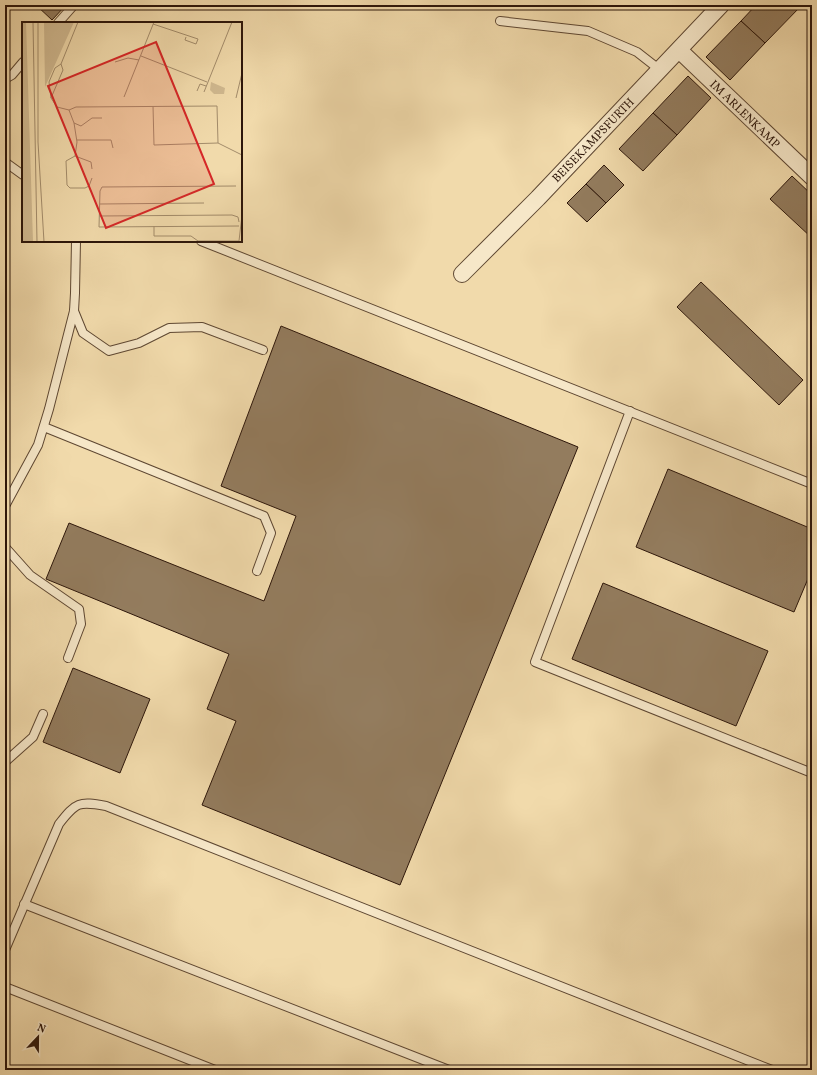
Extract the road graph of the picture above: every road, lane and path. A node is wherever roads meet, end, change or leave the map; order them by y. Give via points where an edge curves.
1 (74, 5) edge
2 (721, 5) edge
3 (500, 21) dead end
4 (59, 22) edge
5 (679, 50) junction
6 (22, 63) edge
7 (660, 70) junction
8 (5, 79) edge
9 (5, 162) edge
10 (22, 174) edge
11 (812, 177) edge
12 (76, 242) edge
13 (204, 242) edge
14 (462, 274) dead end
15 (74, 311) junction
16 (263, 350) dead end
17 (630, 410) junction
18 (44, 427) junction
19 (812, 484) edge
20 (5, 506) edge
21 (5, 547) edge
22 (257, 572) dead end
23 (68, 658) dead end
24 (43, 714) dead end
25 (5, 762) edge
26 (812, 773) edge
27 (24, 904) junction
28 (5, 950) edge
29 (5, 988) edge
30 (215, 1070) edge
31 (449, 1070) edge
32 (772, 1070) edge

1 - 4 lane
2 - 5 street, BEISEKAMPSFURTH
3 - 7 lane via 588,31 637,52
5 - 7 street, BEISEKAMPSFURTH
5 - 11 street, IM ARLENKAMP
6 - 8 lane
7 - 14 street, BEISEKAMPSFURTH
9 - 10 lane
12 - 15 lane
13 - 17 lane
15 - 16 lane via 83,333 109,351 139,343 169,328 202,327
15 - 18 lane
17 - 19 lane
17 - 26 lane via 535,662
18 - 20 lane via 38,445
18 - 22 lane via 264,516 271,533
21 - 23 lane via 30,574 79,609 81,624
24 - 25 lane via 33,737
27 - 28 lane
27 - 31 lane
27 - 32 lane via 59,824 70,809 85,802 106,806
29 - 30 lane

